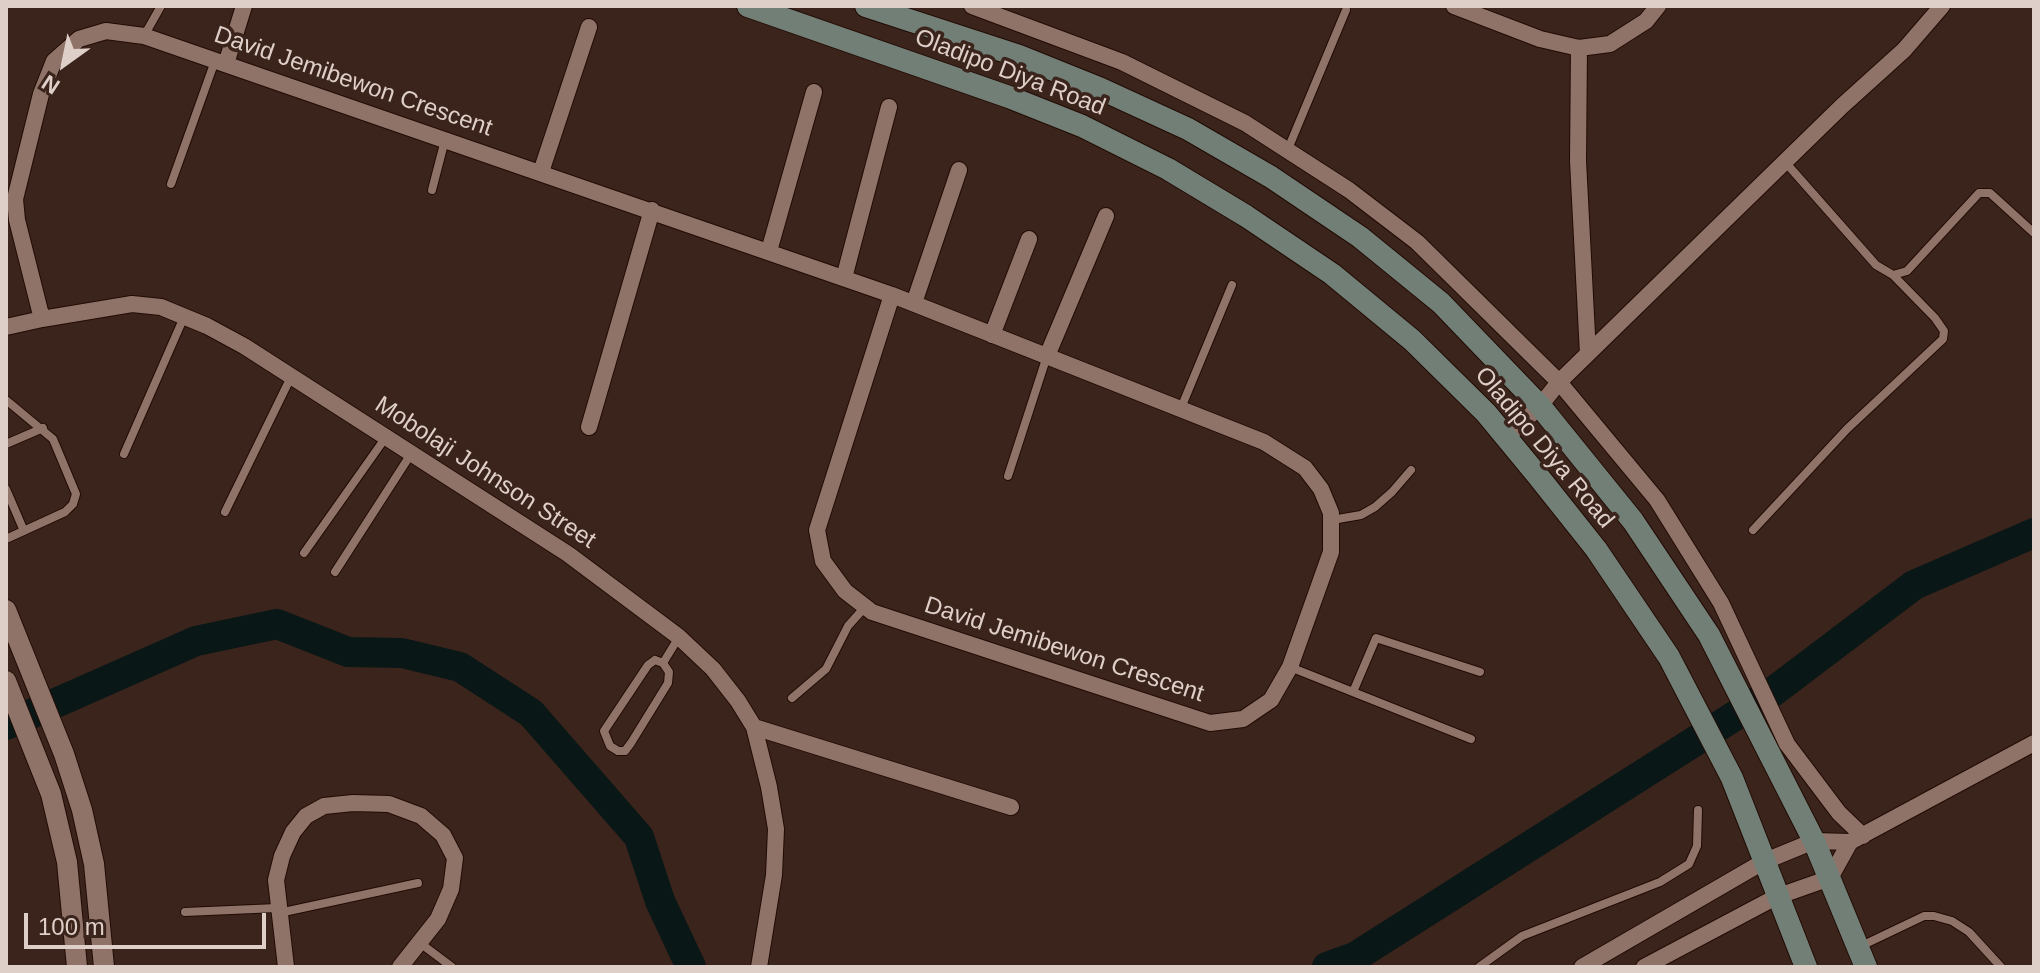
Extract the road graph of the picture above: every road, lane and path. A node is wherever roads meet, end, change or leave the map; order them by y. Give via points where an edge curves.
1 (161, 6) edge
2 (244, 6) edge
3 (748, 6) edge
4 (866, 6) edge
5 (972, 6) edge
6 (1454, 6) edge
7 (1658, 6) edge
8 (1942, 6) edge
9 (1346, 10) dead end
10 (589, 27) dead end
11 (144, 36) junction
12 (1579, 48) junction
13 (220, 62) junction
14 (814, 92) dead end
15 (889, 107) dead end
16 (445, 139) junction
17 (1288, 149) junction
18 (1786, 163) junction
19 (959, 170) dead end
20 (541, 172) junction
21 (171, 184) dead end
22 (432, 190) dead end
23 (652, 210) junction
24 (1106, 216) dead end
25 (2034, 233) edge
26 (1029, 239) dead end
27 (769, 251) junction
28 (1893, 275) junction
29 (844, 278) junction
30 (1232, 285) dead end
31 (892, 295) junction
32 (914, 303) junction
33 (184, 316) junction
34 (42, 319) junction
35 (6, 327) edge
36 (992, 335) junction
37 (1588, 354) junction
38 (1047, 356) junction
39 (291, 376) junction
40 (1559, 382) junction
41 (6, 400) edge
42 (1540, 406) junction
43 (1180, 409) junction
44 (589, 427) dead end
45 (43, 428) junction
46 (386, 437) junction
47 (1507, 437) junction
48 (6, 444) edge
49 (124, 454) dead end
50 (411, 454) junction
51 (1411, 470) dead end
52 (1008, 476) dead end
53 (6, 489) edge
54 (225, 512) dead end
55 (1331, 521) junction
56 (1753, 530) dead end
57 (24, 531) junction
58 (6, 539) edge
59 (304, 553) dead end
60 (335, 572) dead end
61 (865, 607) junction
62 (6, 610) edge
63 (679, 637) junction
64 (663, 663) junction
65 (1290, 667) junction
66 (1480, 672) dead end
67 (6, 681) edge
68 (1353, 692) junction
69 (792, 698) dead end
70 (754, 727) junction
71 (1471, 739) dead end
72 (2034, 743) edge
73 (1779, 749) junction
74 (1011, 807) dead end
75 (1698, 810) dead end
76 (1856, 839) junction
77 (1814, 841) junction
78 (1763, 862) junction
79 (1830, 878) junction
80 (418, 883) dead end
81 (1776, 897) junction
82 (278, 911) junction
83 (185, 912) dead end
84 (420, 943) junction
85 (1862, 957) edge
86 (77, 967) edge
87 (104, 967) edge
88 (286, 967) edge
89 (400, 967) edge
90 (452, 967) edge
91 (759, 967) edge
92 (1479, 967) edge
93 (1582, 967) edge
94 (1644, 967) edge
95 (1806, 967) edge
96 (2001, 967) edge

1 - 11 lane
2 - 13 street
3 - 47 main road, Oladipo Diya Road via 1009,97 1168,169 1332,274 1412,340
4 - 42 main road, Oladipo Diya Road via 1101,89 1188,129 1271,177 1360,237 1441,303
5 - 17 street via 1172,84
6 - 12 street
7 - 12 street via 1646,21 1610,44
8 - 18 street via 1904,50
9 - 17 lane
10 - 20 street
11 - 13 street, David Jemibewon Crescent
11 - 34 street, David Jemibewon Crescent via 106,31 79,39 54,61 41,94 15,199
12 - 37 street via 1578,161
13 - 16 street, David Jemibewon Crescent
13 - 21 lane
14 - 27 street
15 - 29 street
16 - 20 street, David Jemibewon Crescent
16 - 22 lane
17 - 40 street via 1417,242
18 - 28 lane via 1876,265
18 - 37 street
19 - 32 street
20 - 23 street, David Jemibewon Crescent
23 - 27 street, David Jemibewon Crescent
23 - 44 street
24 - 38 street
25 - 28 lane via 1990,193 1979,193 1907,271
26 - 36 street
27 - 29 street, David Jemibewon Crescent
28 - 56 lane via 1935,318 1943,339 1847,429
29 - 31 street, David Jemibewon Crescent
30 - 43 lane
31 - 32 street, David Jemibewon Crescent
31 - 61 street, David Jemibewon Crescent via 817,530 823,561
32 - 36 street, David Jemibewon Crescent
33 - 34 street, Mobolaji Johnson Street via 132,304
33 - 39 street, Mobolaji Johnson Street
33 - 49 lane
34 - 35 street, Mobolaji Johnson Street
36 - 38 street, David Jemibewon Crescent
37 - 40 street
38 - 43 street, David Jemibewon Crescent
38 - 52 lane
39 - 46 street, Mobolaji Johnson Street
39 - 54 lane
40 - 42 street
40 - 73 street via 1657,500 1721,603
41 - 45 lane
42 - 47 street
42 - 73 main road, Oladipo Diya Road via 1633,521
43 - 55 street, David Jemibewon Crescent via 1264,442 1305,468 1321,489
45 - 48 lane
45 - 57 lane via 53,439 76,494 65,512
46 - 50 street, Mobolaji Johnson Street
46 - 59 lane
47 - 78 main road, Oladipo Diya Road via 1596,549 1669,657 1732,778
50 - 60 lane
50 - 63 street, Mobolaji Johnson Street via 568,554
51 - 55 lane via 1375,507
53 - 57 lane
55 - 65 street, David Jemibewon Crescent via 1331,552
57 - 58 lane
61 - 65 street, David Jemibewon Crescent via 1210,723 1243,719 1271,700
61 - 69 lane via 848,626 826,669
62 - 87 street via 73,782 94,864
63 - 64 lane
63 - 70 street, Mobolaji Johnson Street via 713,669
64 - 64 lane via 655,660 648,665 604,731 618,751 631,743 668,683
65 - 68 lane
66 - 68 lane via 1376,638
67 - 86 street via 51,794 67,862
68 - 71 lane
70 - 74 street
70 - 91 street, Mobolaji Johnson Street via 776,829
72 - 76 street
73 - 76 street
73 - 77 main road, Oladipo Diya Road
75 - 92 lane via 1697,846 1689,864 1660,882 1522,936
76 - 77 street
76 - 79 street
77 - 78 street
77 - 79 main road, Oladipo Diya Road
78 - 81 main road, Oladipo Diya Road
78 - 93 street
79 - 81 street
79 - 85 main road, Oladipo Diya Road
80 - 82 lane
81 - 94 street
81 - 95 main road, Oladipo Diya Road
82 - 83 lane
82 - 84 street via 276,880 282,856 306,816 324,806 389,804 421,816 443,835 455,858 451,889
82 - 88 street
84 - 89 street
84 - 90 lane
85 - 96 lane via 1924,916 1934,916 1969,932

